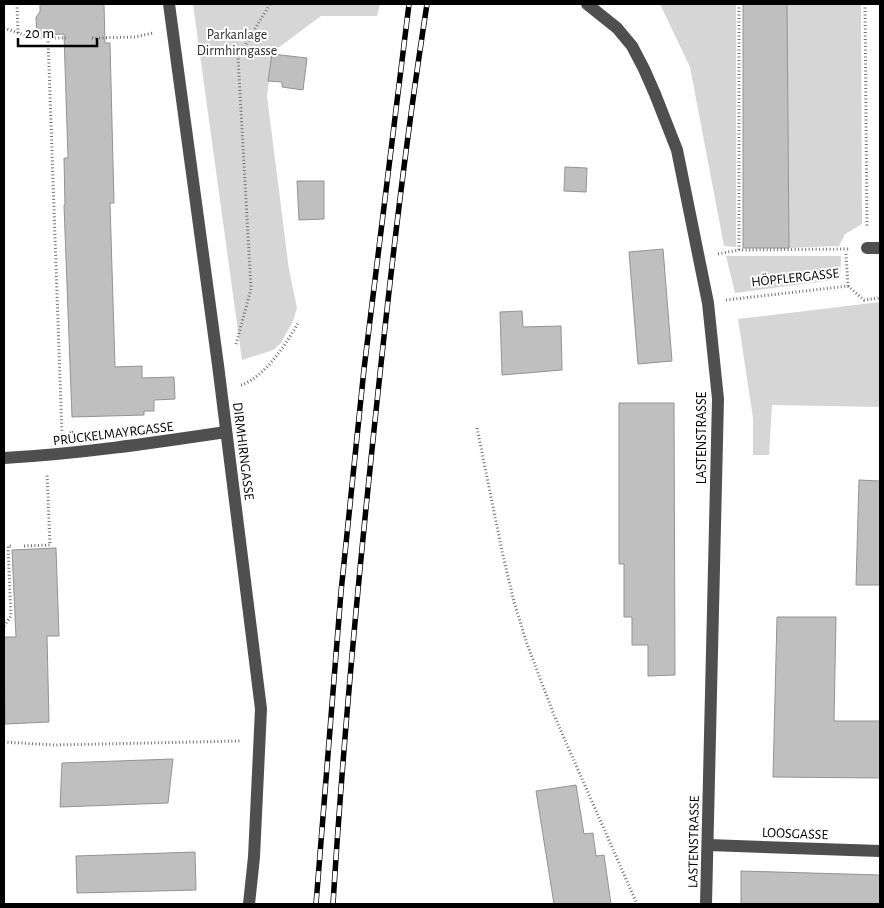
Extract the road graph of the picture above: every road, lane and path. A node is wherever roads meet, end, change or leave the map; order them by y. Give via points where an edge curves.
1 (17, 4) edge
2 (169, 4) edge
3 (270, 4) edge
4 (587, 4) edge
5 (739, 4) edge
6 (865, 4) edge
7 (4, 28) edge
8 (172, 29) junction
9 (18, 33) junction
10 (48, 38) junction
11 (66, 38) dead end
12 (92, 38) dead end
13 (874, 248) edge
14 (740, 250) junction
15 (698, 257) junction
16 (848, 286) junction
17 (880, 298) edge
18 (708, 303) junction
19 (298, 323) dead end
20 (218, 366) junction
21 (221, 391) junction
22 (477, 428) dead end
23 (226, 432) junction
24 (63, 454) junction
25 (47, 456) junction
26 (4, 458) edge
27 (12, 546) dead end
28 (24, 546) dead end
29 (4, 626) edge
30 (260, 740) junction
31 (4, 742) edge
32 (708, 845) junction
33 (880, 850) edge
34 (249, 904) edge
35 (637, 904) edge
36 (706, 904) edge

1 - 9 path
2 - 8 street, DIRMHIRNGASSE
3 - 20 path via 238,57 251,289 237,344
4 - 15 street, LASTENSTRASSE via 617,28 632,46 644,69 676,150
5 - 14 path
6 - 13 path
7 - 9 path
8 - 12 path via 136,37
8 - 20 street, DIRMHIRNGASSE
9 - 10 path
10 - 11 path
10 - 24 path
14 - 15 path
14 - 16 path, HÖPFLERGASSE via 846,249
15 - 18 street, LASTENSTRASSE
16 - 17 path via 864,300
16 - 18 path, HÖPFLERGASSE
18 - 32 street, LASTENSTRASSE via 718,399
19 - 21 path via 286,345 249,383
20 - 21 street, DIRMHIRNGASSE
21 - 23 street, DIRMHIRNGASSE
22 - 35 path via 502,551 527,644
23 - 24 street, PRÜCKELMAYRGASSE
23 - 30 street, DIRMHIRNGASSE via 261,709
24 - 25 street, PRÜCKELMAYRGASSE
25 - 26 street, PRÜCKELMAYRGASSE
25 - 28 path via 50,545
27 - 29 path via 8,546 11,616
30 - 31 path via 54,745
30 - 34 street, DIRMHIRNGASSE
32 - 33 street, LOOSGASSE
32 - 36 street, LASTENSTRASSE

